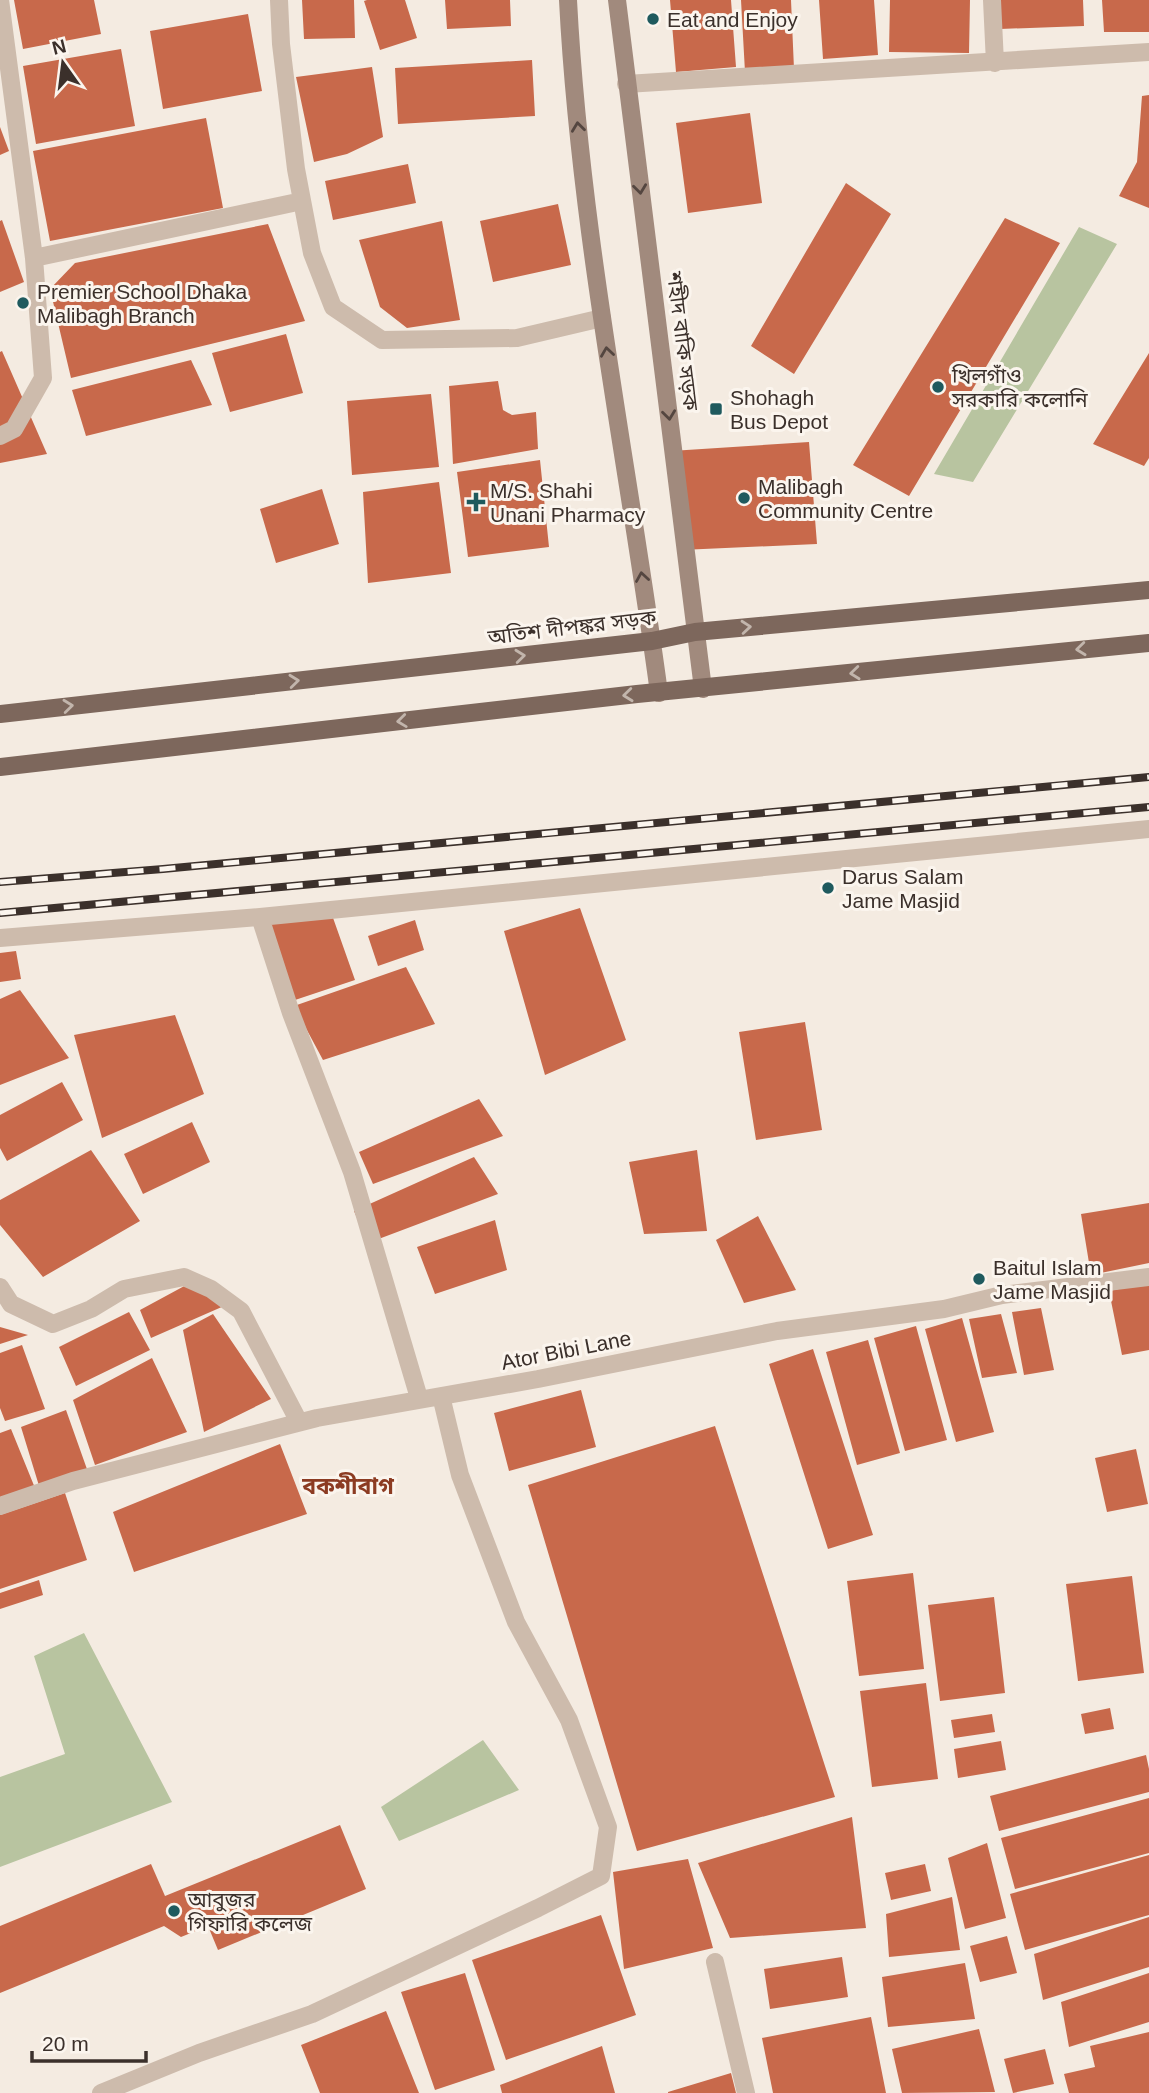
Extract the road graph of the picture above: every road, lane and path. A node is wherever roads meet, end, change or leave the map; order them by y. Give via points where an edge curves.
1 (0, 0) edge
2 (279, 0) edge
3 (568, 0) edge
4 (617, 0) edge
5 (992, 0) edge
6 (1149, 52) edge
7 (4, 55) edge
8 (995, 63) junction
9 (626, 84) junction
10 (302, 201) junction
11 (34, 258) junction
12 (602, 318) junction
13 (0, 436) edge
14 (1149, 590) edge
15 (695, 632) junction
16 (652, 641) junction
17 (1149, 643) edge
18 (703, 689) junction
19 (659, 693) junction
20 (0, 714) edge
21 (0, 767) edge
22 (1149, 829) edge
23 (260, 917) junction
24 (0, 937) edge
25 (1149, 1277) edge
26 (0, 1287) edge
27 (441, 1396) junction
28 (419, 1398) junction
29 (299, 1422) junction
30 (0, 1506) edge
31 (715, 1962) dead end
32 (101, 2093) edge
33 (746, 2093) edge

1 - 7 street
2 - 10 street
12 -> 3 street via 572,75
4 - 9 street, শহীদ বাকি সড়ক
5 - 8 street
6 - 8 street
7 - 11 street
8 - 9 street
9 -> 15 street, শহীদ বাকি সড়ক
10 - 11 street
10 - 12 street via 312,253 333,307 382,340 517,338
11 - 13 street via 43,378 14,429
16 -> 12 street
15 -> 14 main road, অতিশ দীপঙ্কর সড়ক
15 - 16 main road, অতিশ দীপঙ্কর সড়ক
15 - 18 street, শহীদ বাকি সড়ক
16 - 19 street
20 -> 16 main road, অতিশ দীপঙ্কর সড়ক
17 -> 18 main road
18 - 19 main road
19 -> 21 main road
22 - 23 street
23 - 24 street
23 - 28 street via 352,1172
25 - 27 street, Ator Bibi Lane via 777,1331
26 - 29 street via 11,1304 53,1324 92,1309 124,1289 184,1277 211,1289 241,1311
27 - 28 street, Ator Bibi Lane
27 - 32 street via 460,1475 516,1622 569,1720 608,1827 601,1876 312,2014
28 - 29 street, Ator Bibi Lane
29 - 30 street, Ator Bibi Lane via 73,1481
31 - 33 street

